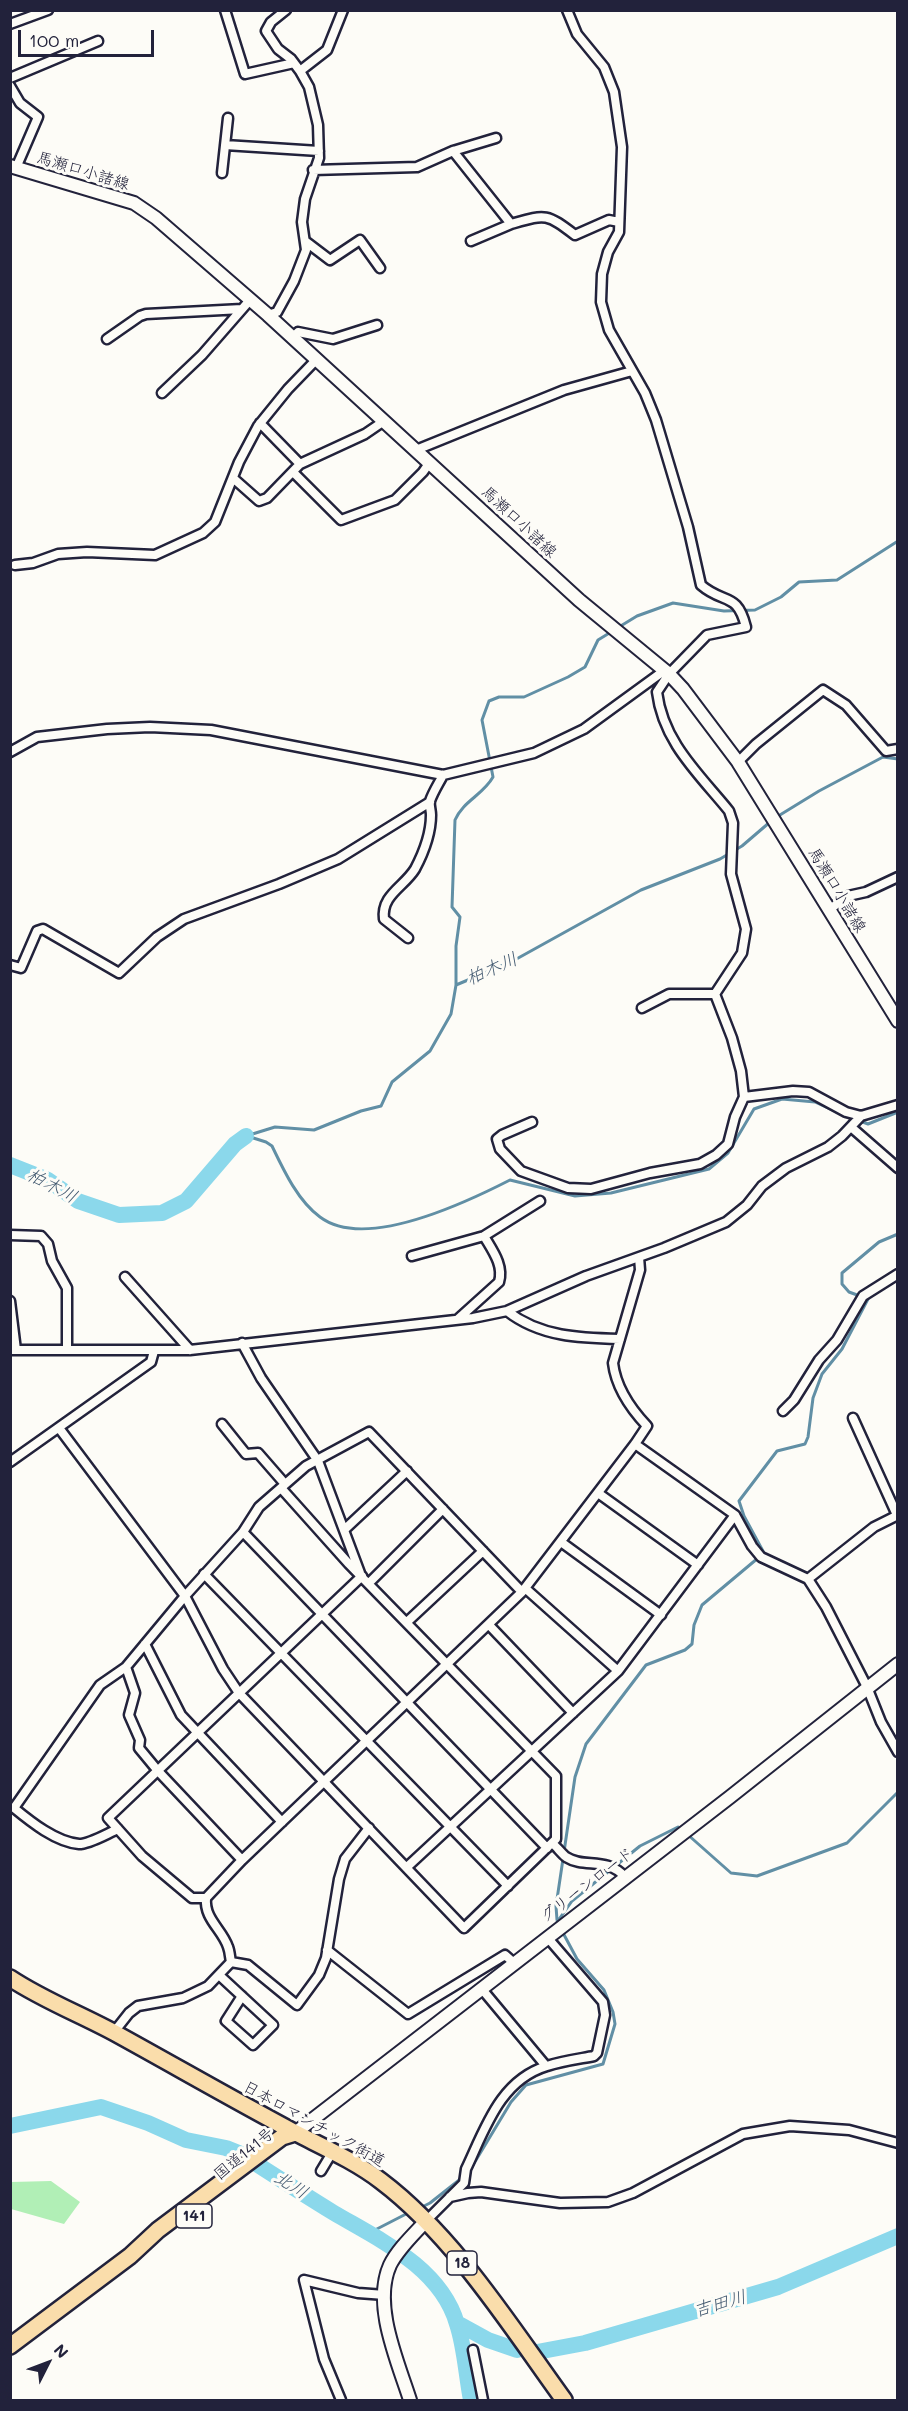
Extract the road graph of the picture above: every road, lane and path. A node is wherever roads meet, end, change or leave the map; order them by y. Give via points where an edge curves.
1 (48, 10) edge
2 (225, 10) edge
3 (286, 10) edge
4 (343, 10) edge
5 (567, 10) edge
6 (10, 24) edge
7 (98, 41) dead end
8 (294, 63) junction
9 (300, 71) junction
10 (10, 78) edge
11 (10, 86) edge
12 (228, 118) dead end
13 (496, 138) dead end
14 (225, 145) junction
15 (319, 151) junction
16 (453, 151) junction
17 (14, 167) edge
18 (313, 170) junction
19 (222, 173) dead end
20 (619, 222) junction
21 (511, 224) junction
22 (471, 241) dead end
23 (305, 242) junction
24 (380, 268) dead end
25 (246, 305) junction
26 (268, 315) junction
27 (377, 325) dead end
28 (292, 338) junction
29 (107, 339) dead end
30 (316, 360) junction
31 (632, 371) junction
32 (162, 393) dead end
33 (384, 421) junction
34 (260, 423) junction
35 (416, 450) junction
36 (430, 462) junction
37 (300, 464) junction
38 (294, 472) junction
39 (233, 478) junction
40 (15, 565) dead end
41 (667, 672) junction
42 (897, 749) edge
43 (10, 752) edge
44 (738, 762) junction
45 (443, 775) junction
46 (430, 802) junction
47 (897, 876) edge
48 (830, 909) junction
49 (408, 938) dead end
50 (10, 965) edge
51 (714, 994) junction
52 (642, 1008) dead end
53 (897, 1021) edge
54 (744, 1097) junction
55 (897, 1105) edge
56 (861, 1116) junction
57 (532, 1122) dead end
58 (851, 1127) junction
59 (897, 1168) edge
60 (540, 1201) dead end
61 (10, 1235) edge
62 (484, 1236) junction
63 (412, 1256) dead end
64 (639, 1257) junction
65 (897, 1274) edge
66 (124, 1277) dead end
67 (10, 1301) edge
68 (507, 1311) junction
69 (458, 1319) junction
70 (620, 1339) junction
71 (242, 1343) junction
72 (67, 1348) junction
73 (13, 1350) edge
74 (190, 1350) junction
75 (154, 1351) junction
76 (783, 1411) dead end
77 (853, 1418) dead end
78 (222, 1424) dead end
79 (59, 1428) junction
80 (636, 1444) junction
81 (318, 1461) junction
82 (10, 1462) edge
83 (407, 1471) junction
84 (283, 1486) junction
85 (598, 1493) junction
86 (443, 1509) junction
87 (735, 1515) junction
88 (897, 1515) edge
89 (344, 1530) junction
90 (243, 1532) junction
91 (561, 1542) junction
92 (483, 1551) junction
93 (698, 1565) junction
94 (204, 1574) junction
95 (362, 1576) junction
96 (808, 1579) junction
97 (369, 1583) junction
98 (524, 1590) junction
99 (185, 1596) junction
100 (322, 1614) junction
101 (661, 1615) junction
102 (407, 1622) junction
103 (489, 1625) junction
104 (145, 1644) junction
105 (281, 1653) junction
106 (449, 1664) junction
107 (897, 1664) edge
108 (126, 1667) junction
109 (618, 1671) junction
110 (867, 1688) junction
111 (239, 1693) junction
112 (408, 1704) junction
113 (573, 1713) junction
114 (198, 1733) junction
115 (367, 1742) junction
116 (533, 1750) junction
117 (897, 1752) edge
118 (158, 1771) junction
119 (325, 1782) junction
120 (490, 1790) junction
121 (282, 1822) junction
122 (450, 1827) junction
123 (369, 1828) junction
124 (118, 1829) junction
125 (549, 1845) junction
126 (242, 1860) junction
127 (406, 1868) junction
128 (625, 1877) junction
129 (508, 1886) junction
130 (206, 1898) junction
131 (547, 1937) junction
132 (327, 1950) junction
133 (231, 1962) junction
134 (514, 1962) junction
135 (219, 1975) junction
136 (10, 1978) edge
137 (481, 1988) junction
138 (242, 1996) junction
139 (114, 2032) junction
140 (546, 2066) junction
141 (295, 2133) junction
142 (897, 2144) edge
143 (333, 2151) junction
144 (321, 2171) dead end
145 (450, 2198) junction
146 (425, 2222) junction
147 (385, 2295) junction
148 (10, 2346) edge
149 (473, 2350) dead end
150 (341, 2400) edge
151 (410, 2400) edge
152 (483, 2400) edge
153 (564, 2400) edge

1 - 6 street
2 - 8 street via 245,74
3 - 8 street via 266,31
4 - 9 street via 327,50
5 - 20 street via 577,34 604,67 614,92 622,147
7 - 10 street
8 - 9 street
9 - 15 street via 309,87 318,125
11 - 17 street via 20,103 38,117
12 - 14 street
13 - 16 street
14 - 15 street
14 - 19 street
15 - 18 street
16 - 18 street via 417,166
16 - 21 street
17 - 25 main road, 馬瀬口小諸線 via 134,203 156,218
18 - 23 street via 302,222
20 - 21 street via 609,220 575,236 552,217 539,216
20 - 31 street via 619,232 602,274 601,302 609,330
21 - 22 street
23 - 24 street via 330,260 360,240
23 - 26 street via 306,250 294,281 277,312
25 - 26 main road, 馬瀬口小諸線
25 - 29 street via 146,314
25 - 32 street
26 - 28 main road, 馬瀬口小諸線
27 - 28 street via 333,339 298,332
28 - 30 main road, 馬瀬口小諸線
30 - 33 main road, 馬瀬口小諸線
30 - 34 street
31 - 35 street via 564,390
31 - 41 street via 645,393 669,461 701,585 738,604 746,627 707,635
33 - 35 main road, 馬瀬口小諸線
33 - 37 street
34 - 37 street
34 - 39 street
35 - 36 main road, 馬瀬口小諸線
36 - 38 street via 395,500 341,520
36 - 41 main road, 馬瀬口小諸線 via 579,600
37 - 38 street
38 - 39 street via 260,501
39 - 40 street via 215,522 203,533 155,555 58,554
41 - 44 main road, 馬瀬口小諸線
41 - 45 street via 584,729 534,753
41 - 51 street via 657,692 663,723 676,746 729,811 733,824 731,874 746,930 742,953
42 - 44 street via 886,751 846,705 823,690
43 - 45 street via 37,736 150,727 211,730
44 - 48 main road, 馬瀬口小諸線
45 - 46 street
46 - 49 street via 428,840 423,853 383,911 384,919
46 - 50 street via 338,859 184,919 157,937 119,973 43,929 37,931 21,968
47 - 48 street via 866,892 848,896
48 - 53 main road, 馬瀬口小諸線
51 - 52 street via 669,994
51 - 54 street via 732,1038
54 - 56 street via 809,1092
54 - 57 street via 728,1144 708,1160 591,1189 568,1188 521,1171 500,1149 497,1139
55 - 56 street
56 - 58 street
58 - 59 street
58 - 64 street via 828,1147 786,1168 762,1186 726,1222
60 - 62 street
61 - 72 street via 42,1236 48,1244 52,1261 67,1288
62 - 63 street
62 - 69 street via 499,1263 501,1277
64 - 68 street
64 - 70 street via 640,1270
65 - 76 street via 863,1296 837,1340
66 - 74 street
67 - 73 street
68 - 69 street
68 - 70 street via 520,1321 553,1334
69 - 71 street
70 - 80 street via 613,1363 615,1378 629,1405 647,1426
71 - 74 street
71 - 81 street
72 - 73 street
72 - 75 street
74 - 75 street
75 - 79 street via 151,1362
77 - 88 street
78 - 84 street via 246,1454 258,1453
79 - 82 street
79 - 99 street
80 - 85 street
80 - 87 street
81 - 83 street via 369,1432
81 - 84 street
81 - 89 street
83 - 86 street
83 - 89 street
84 - 90 street via 259,1507
84 - 95 street
85 - 91 street
85 - 93 street
86 - 92 street
86 - 97 street
87 - 93 street
87 - 96 street via 760,1557
88 - 96 street via 874,1527
89 - 95 street
90 - 94 street
90 - 100 street
91 - 98 street
91 - 101 street
92 - 98 street
92 - 102 street
93 - 101 street
94 - 99 street
94 - 105 street
95 - 97 street
95 - 100 street
96 - 110 street
97 - 102 street
98 - 103 street
98 - 109 street
99 - 104 street
99 - 111 street
100 - 105 street
100 - 112 street
101 - 109 street
102 - 106 street
103 - 106 street
103 - 113 street
104 - 108 street
104 - 114 street via 181,1715
105 - 111 street
105 - 115 street
106 - 112 street
106 - 116 street
107 - 110 main road, グリーンロード
108 - 118 street via 135,1693 129,1714 140,1740 139,1748
108 - 124 street via 100,1685 14,1808 65,1840 81,1844
109 - 113 street
110 - 117 street
110 - 128 main road, グリーンロード
111 - 114 street
111 - 119 street
112 - 115 street
112 - 120 street
113 - 116 street
114 - 118 street
114 - 121 street
115 - 119 street
115 - 122 street
116 - 120 street
116 - 125 street via 556,1776 556,1839
118 - 124 street via 108,1818
118 - 126 street
119 - 121 street
119 - 123 street
120 - 122 street
120 - 125 street
121 - 126 street
122 - 127 street
122 - 129 street
123 - 127 street
123 - 132 street via 345,1860
124 - 130 street via 142,1856 192,1898
125 - 128 street via 567,1858 609,1864
125 - 129 street
126 - 130 street
127 - 129 street via 464,1928
128 - 131 main road, グリーンロード
130 - 133 street via 205,1906 228,1946
131 - 134 main road, グリーンロード
131 - 140 street via 603,2002 605,2015 594,2056
132 - 133 street via 319,1975 297,2005 248,1965
132 - 134 street via 408,2014 505,1955
133 - 135 street
134 - 137 main road, グリーンロード
135 - 138 street
135 - 139 street via 208,1986 183,1998 138,2006
136 - 139 highway, 日本ロマンチック街道 / 18
137 - 140 street
137 - 141 main road, グリーンロード
138 - 138 street via 273,2025 253,2045 226,2021
139 - 141 highway, 日本ロマンチック街道 / 18
140 - 145 street via 519,2079 505,2093 466,2169 464,2183
141 - 143 highway, 日本ロマンチック街道 / 18
141 - 148 highway, 国道141号 / 141 via 282,2137 271,2152 158,2230 130,2256
142 - 145 street via 849,2130 790,2126 742,2134 633,2193 608,2202 560,2203 481,2193
143 - 144 street
143 - 146 highway, 日本ロマンチック街道 / 18 via 381,2181
145 - 146 street
146 - 147 main road via 390,2265
146 - 153 highway, 日本ロマンチック街道 / 18 via 477,2282
147 - 150 street via 304,2280 324,2359
147 - 151 main road via 385,2320
149 - 152 street

